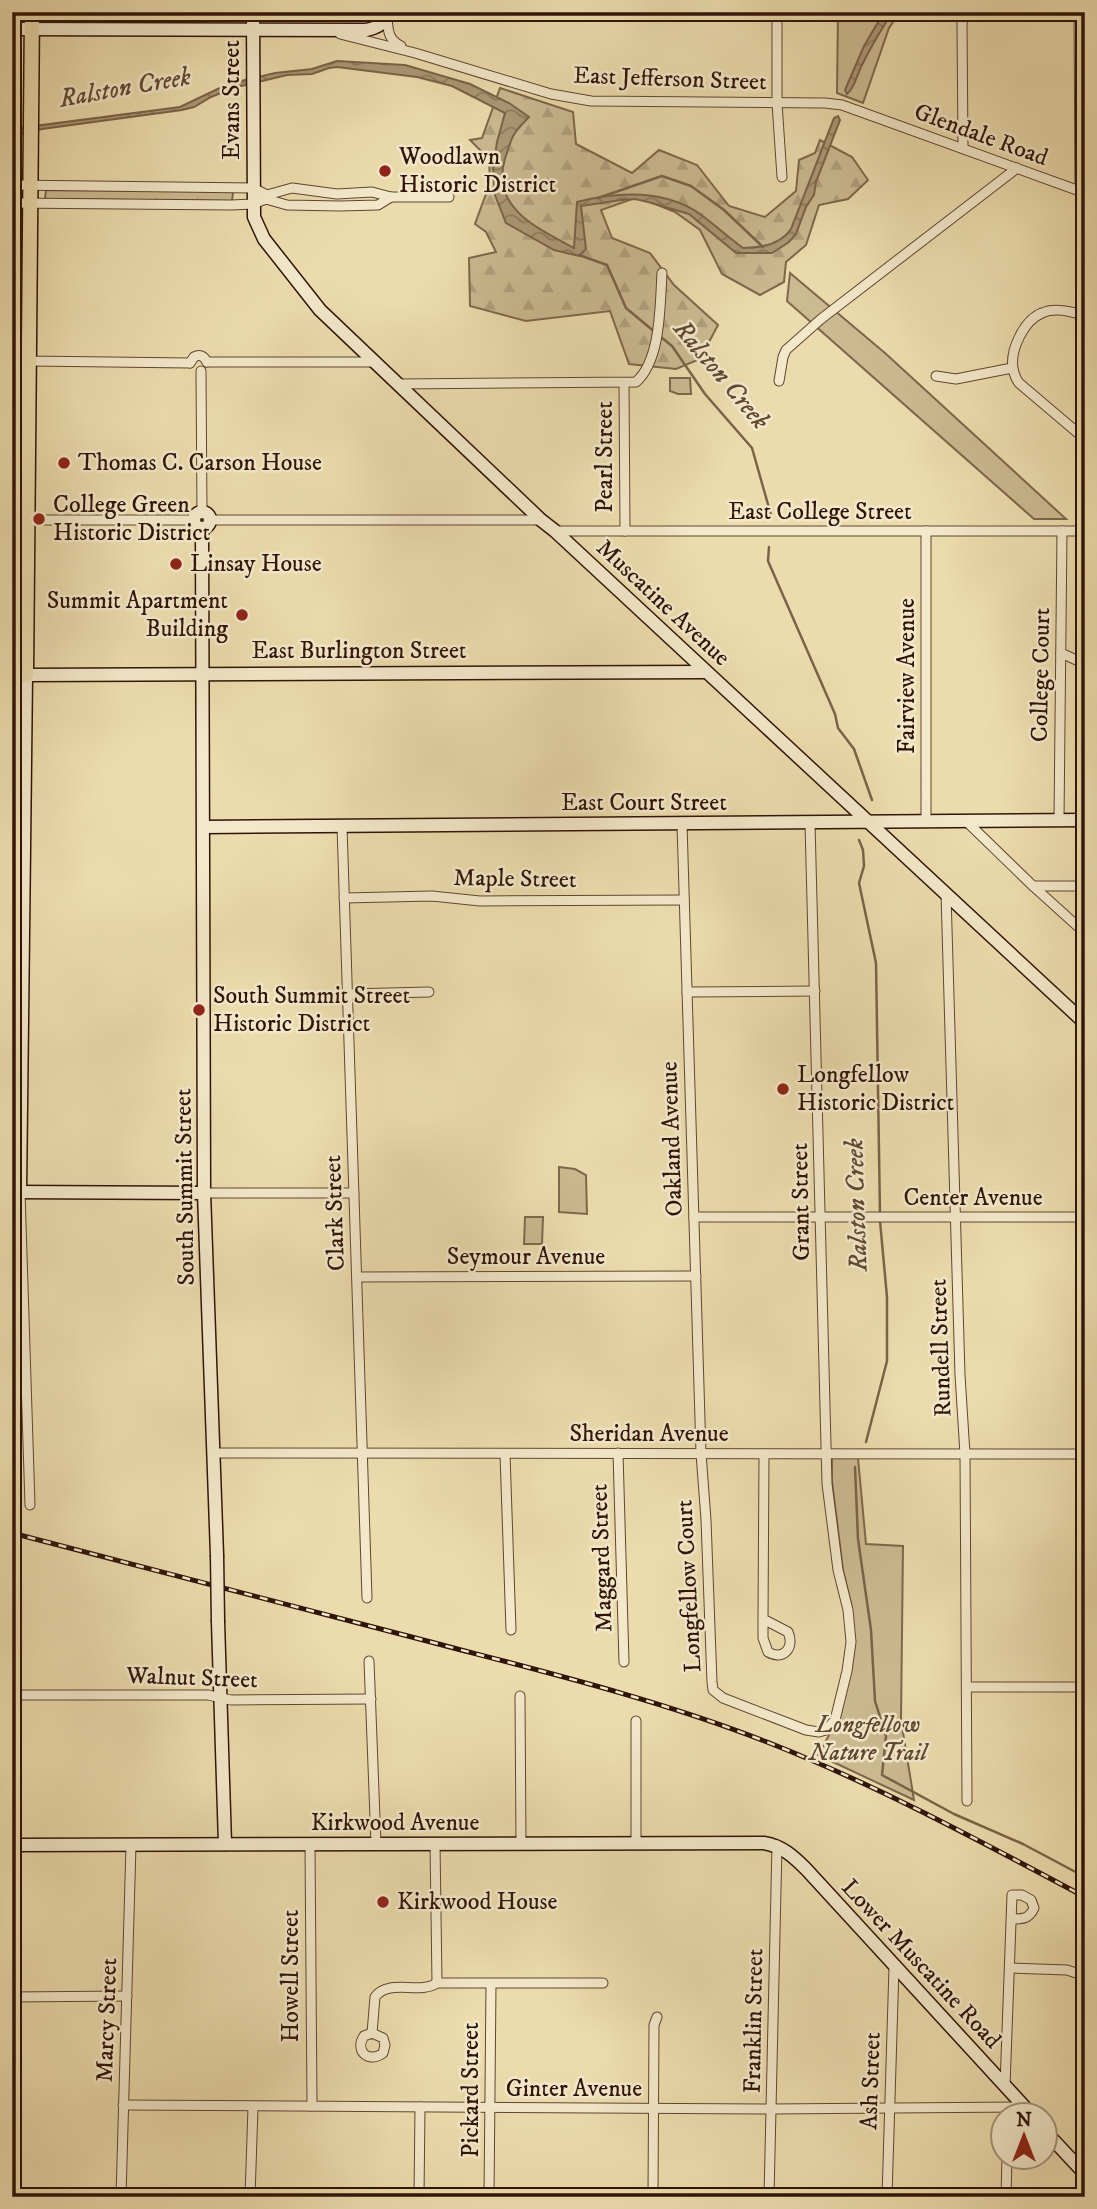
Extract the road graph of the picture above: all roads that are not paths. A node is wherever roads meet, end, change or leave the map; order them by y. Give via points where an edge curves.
1 (32, 12) edge
2 (253, 12) edge
3 (777, 12) edge
4 (965, 12) edge
5 (1079, 12) edge
6 (388, 15) edge
7 (12, 29) edge
8 (32, 29) junction
9 (253, 30) junction
10 (314, 31) junction
11 (415, 53) junction
12 (777, 103) junction
13 (865, 113) joint
14 (963, 148) junction
15 (1017, 168) junction
16 (782, 177) dead end
17 (12, 185) edge
18 (30, 186) junction
19 (253, 188) junction
20 (1082, 192) edge
21 (391, 197) junction
22 (449, 197) dead end
23 (12, 203) edge
24 (30, 203) junction
25 (253, 204) junction
26 (662, 274) dead end
27 (1085, 316) edge
28 (12, 357) edge
29 (29, 361) junction
30 (206, 362) junction
31 (373, 362) junction
32 (190, 363) junction
33 (12, 366) edge
34 (1012, 368) junction
35 (201, 371) junction
36 (936, 376) dead end
37 (779, 381) dead end
38 (624, 383) junction
39 (398, 384) junction
40 (1085, 439) edge
41 (20, 520) edge
42 (202, 520) junction
43 (541, 520) junction
44 (555, 531) junction
45 (625, 531) junction
46 (926, 531) junction
47 (1062, 531) junction
48 (1085, 531) edge
49 (1061, 653) junction
50 (1085, 664) edge
51 (706, 672) junction
52 (19, 674) edge
53 (203, 674) junction
54 (965, 820) junction
55 (1059, 820) junction
56 (1085, 820) edge
57 (926, 821) junction
58 (869, 822) junction
59 (810, 823) junction
60 (682, 824) junction
61 (342, 826) junction
62 (204, 827) junction
63 (1033, 886) junction
64 (1085, 886) edge
65 (946, 894) junction
66 (344, 898) junction
67 (684, 900) junction
68 (1085, 933) edge
69 (815, 991) junction
70 (429, 992) dead end
71 (687, 992) junction
72 (347, 994) junction
73 (1084, 1022) edge
74 (1085, 1096) edge
75 (16, 1192) edge
76 (204, 1193) junction
77 (354, 1193) junction
78 (694, 1217) junction
79 (821, 1217) junction
80 (956, 1217) junction
81 (1085, 1217) edge
82 (696, 1276) junction
83 (357, 1277) junction
84 (362, 1452) junction
85 (214, 1453) junction
86 (701, 1453) junction
87 (505, 1454) junction
88 (618, 1454) junction
89 (764, 1454) junction
90 (827, 1454) junction
91 (965, 1454) junction
92 (1085, 1454) edge
93 (30, 1505) dead end
94 (367, 1598) dead end
95 (763, 1619) dead end
96 (510, 1630) dead end
97 (369, 1661) dead end
98 (624, 1662) dead end
99 (967, 1687) junction
100 (1085, 1687) edge
101 (12, 1695) edge
102 (520, 1696) dead end
103 (220, 1698) junction
104 (370, 1699) junction
105 (636, 1721) dead end
106 (967, 1801) dead end
107 (636, 1843) junction
108 (225, 1844) junction
109 (310, 1844) junction
110 (376, 1844) junction
111 (435, 1844) junction
112 (521, 1844) junction
113 (12, 1845) edge
114 (131, 1845) junction
115 (777, 1845) junction
116 (1012, 1919) dead end
117 (894, 1967) junction
118 (1010, 1968) junction
119 (1085, 1976) edge
120 (438, 1983) junction
121 (491, 1983) junction
122 (603, 1983) dead end
123 (127, 1996) junction
124 (12, 1997) edge
125 (657, 2017) dead end
126 (372, 2033) dead end
127 (1005, 2086) junction
128 (1017, 2100) edge
129 (123, 2105) junction
130 (312, 2106) junction
131 (253, 2107) junction
132 (420, 2107) junction
133 (490, 2108) junction
134 (654, 2108) junction
135 (889, 2108) junction
136 (771, 2109) junction
137 (988, 2110) edge
138 (1058, 2144) edge
139 (1007, 2170) edge
140 (1085, 2174) edge
141 (121, 2197) edge
142 (250, 2197) edge
143 (419, 2197) edge
144 (489, 2197) edge
145 (653, 2197) edge
146 (769, 2197) edge
147 (887, 2197) edge
148 (1006, 2197) edge

1 - 8 main road
2 - 9 street, Evans Street
3 - 12 street
4 - 14 street
5 - 20 street
6 - 10 street, East Jefferson Street via 379,26 366,30
6 - 11 street via 391,39
7 - 8 street, East Jefferson Street
8 - 9 street, East Jefferson Street
8 - 18 main road
9 - 10 street, East Jefferson Street
9 - 19 street, Evans Street
10 - 11 street, East Jefferson Street
11 - 12 street, East Jefferson Street via 551,94 591,101
12 - 13 street, East Jefferson Street via 825,103
12 - 16 street
13 - 14 street, Glendale Road
14 - 15 street, Glendale Road
15 - 20 street, Glendale Road
15 - 37 street via 791,345 783,356
17 - 18 street
18 - 19 street
18 - 24 main road
19 - 21 street via 267,195 292,188
19 - 25 street, Muscatine Avenue
21 - 22 street
21 - 25 street via 364,206 299,206 266,198
23 - 24 street
24 - 25 street
24 - 29 main road
25 - 31 street, Muscatine Avenue via 264,239 320,310
26 - 38 street via 655,341 644,374 636,382
27 - 34 street via 1064,311 1040,313 1018,340
28 - 29 street
29 - 32 street
29 - 33 street
29 - 41 main road
30 - 31 street
30 - 32 street via 199,355
30 - 35 street
31 - 39 street, Muscatine Avenue
32 - 35 street
34 - 36 street via 956,379
34 - 40 street via 1022,386
35 - 42 street, South Summit Street
38 - 39 street
38 - 45 street, Pearl Street
39 - 43 street, Muscatine Avenue
41 - 42 street
41 - 52 main road
42 - 43 street
42 - 53 street, South Summit Street
43 - 44 street, Muscatine Avenue
44 - 45 street, East College Street
44 - 51 street, Muscatine Avenue
45 - 46 street, East College Street
46 - 47 street, East College Street
46 - 57 street, Fairview Avenue
47 - 48 street, East College Street
47 - 49 street, College Court
49 - 50 street
49 - 55 street, College Court
51 - 53 street, East Burlington Street
51 - 58 street, Muscatine Avenue
52 - 53 street, East Burlington Street
52 - 75 street
53 - 62 street, South Summit Street
54 - 55 street, East Court Street
54 - 57 street, East Court Street
54 - 63 street
55 - 56 street, East Court Street
57 - 58 street, East Court Street
58 - 59 street, East Court Street
58 - 65 street, Muscatine Avenue
59 - 60 street, East Court Street
59 - 69 street, Grant Street
60 - 61 street, East Court Street
60 - 67 street, Oakland Avenue
61 - 62 street, East Court Street
61 - 66 street, Clark Street
62 - 76 street, South Summit Street
63 - 64 street
63 - 68 street
65 - 73 street, Muscatine Avenue
65 - 80 street, Rundell Street
66 - 67 street, Maple Street
66 - 72 street, Clark Street
67 - 71 street, Oakland Avenue
69 - 71 street
69 - 79 street, Grant Street
70 - 72 street
71 - 78 street, Oakland Avenue
72 - 77 street, Clark Street
73 - 74 street
75 - 76 street
75 - 93 street
76 - 77 street
76 - 85 street, South Summit Street
77 - 83 street, Clark Street
78 - 79 street, Center Avenue
78 - 82 street, Oakland Avenue
79 - 80 street, Center Avenue
79 - 90 street, Grant Street
80 - 81 street, Center Avenue
80 - 91 street, Rundell Street
82 - 83 street, Seymour Avenue
82 - 86 street, Oakland Avenue
83 - 84 street, Clark Street
84 - 85 street, Sheridan Avenue
84 - 87 street, Sheridan Avenue
84 - 94 street, Clark Street
85 - 103 street, South Summit Street, bridge
86 - 88 street, Sheridan Avenue
86 - 89 street, Sheridan Avenue
86 - 90 street, Longfellow Court via 713,1689 723,1698 813,1732 826,1730 835,1720 851,1642 827,1484
87 - 88 street, Sheridan Avenue
87 - 96 street
88 - 98 street, Maggard Street
89 - 90 street, Sheridan Avenue
89 - 95 street
90 - 91 street, Sheridan Avenue
91 - 92 street, Sheridan Avenue
91 - 99 street, Rundell Street
97 - 104 street
99 - 100 street
99 - 106 street, Rundell Street
101 - 103 street, Walnut Street
102 - 112 street
103 - 104 street, Walnut Street
103 - 108 street, South Summit Street
104 - 110 street
105 - 107 street
107 - 112 street, Kirkwood Avenue
107 - 115 street, Kirkwood Avenue
108 - 109 street, Kirkwood Avenue
108 - 114 street, Kirkwood Avenue
109 - 110 street, Kirkwood Avenue
109 - 130 street, Howell Street
110 - 111 street, Kirkwood Avenue
111 - 112 street, Kirkwood Avenue
111 - 120 street
113 - 114 street, Kirkwood Avenue
114 - 123 street, Marcy Street
115 - 117 street, Lower Muscatine Road via 806,1869
115 - 136 street, Franklin Street
116 - 118 street
117 - 127 street, Lower Muscatine Road
117 - 135 street, Ash Street
118 - 119 street via 1068,1970
118 - 127 street
120 - 121 street
120 - 126 street via 381,1991 374,2002
121 - 122 street
121 - 133 street, Pickard Street
123 - 124 street
123 - 129 street, Marcy Street
125 - 134 street
127 - 128 street, Lower Muscatine Road
129 - 131 street, Ginter Avenue
129 - 141 street, Marcy Street
130 - 131 street, Ginter Avenue
130 - 132 street, Ginter Avenue
131 - 142 street
132 - 133 street, Ginter Avenue
132 - 143 street
133 - 134 street, Ginter Avenue
133 - 144 street, Pickard Street
134 - 136 street, Ginter Avenue
134 - 145 street
135 - 136 street, Ginter Avenue
135 - 137 street, Ginter Avenue
135 - 147 street, Ash Street
136 - 146 street, Franklin Street
138 - 140 street
139 - 148 street

